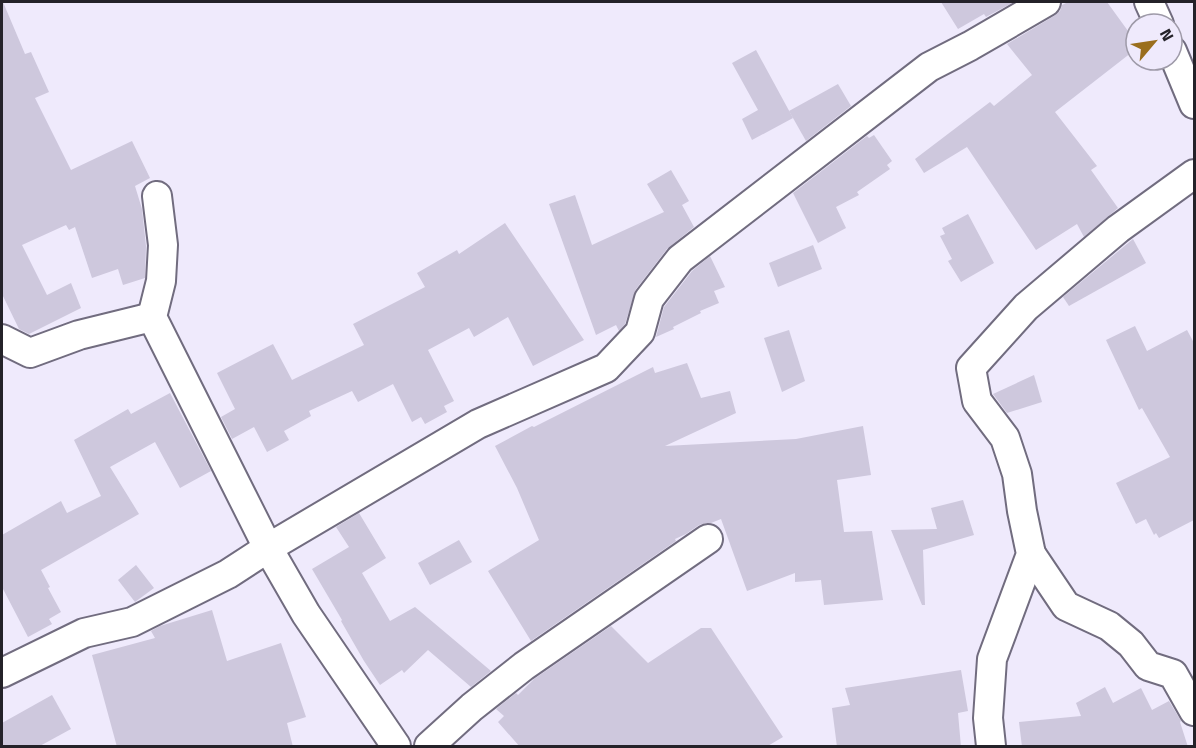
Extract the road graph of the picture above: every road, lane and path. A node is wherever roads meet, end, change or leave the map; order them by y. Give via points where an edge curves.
1 (1046, 2) edge
2 (1181, 72) edge
3 (1194, 104) edge
4 (1194, 174) edge
5 (157, 196) dead end
6 (152, 317) junction
7 (2, 339) edge
8 (708, 538) dead end
9 (268, 548) junction
10 (1031, 554) junction
11 (2, 673) edge
12 (1194, 711) edge
13 (396, 747) edge
14 (429, 747) edge
15 (991, 747) edge

1 - 9 street via 929,67 680,260 649,299 640,332 606,368 478,424
2 - 3 street
4 - 10 street via 1118,229 1026,307 971,368 977,401 1005,438 1017,474
5 - 6 street via 163,245 161,281
6 - 7 street via 80,334 30,353
6 - 9 street
8 - 14 street via 524,666
9 - 11 street via 228,574 132,622 84,633
9 - 13 street via 306,614
10 - 12 street via 1066,606 1109,626 1131,644 1148,666 1173,674
10 - 15 street via 992,659 988,718

